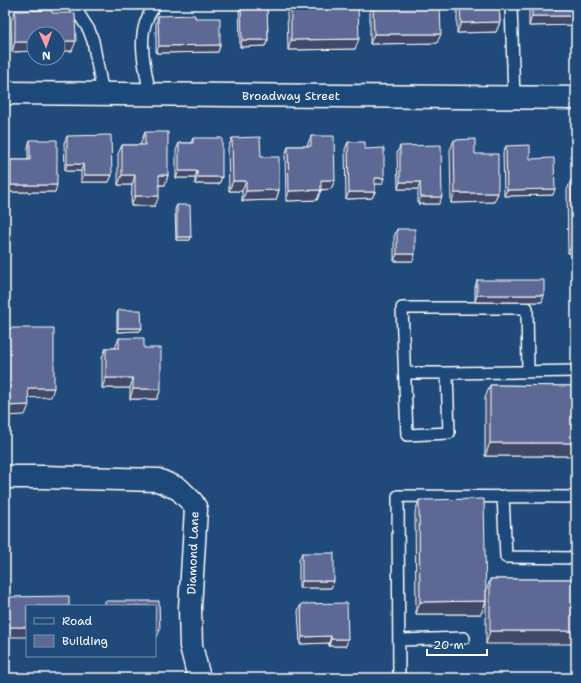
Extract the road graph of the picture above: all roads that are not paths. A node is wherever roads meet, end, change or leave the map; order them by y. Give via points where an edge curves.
1 (73, 5) edge
2 (155, 5) edge
3 (511, 5) edge
4 (5, 93) edge
5 (103, 94) junction
6 (150, 95) junction
7 (514, 98) junction
8 (576, 98) edge
9 (576, 371) edge
10 (528, 372) junction
11 (405, 373) junction
12 (447, 373) junction
13 (5, 477) edge
14 (503, 496) junction
15 (576, 497) edge
16 (576, 558) edge
17 (464, 638) dead end
18 (399, 640) junction
19 (199, 678) edge
20 (399, 678) edge

1 - 5 lane via 89,30
2 - 6 lane via 146,20 143,49
3 - 7 lane
4 - 5 street, Broadway Street
5 - 6 street, Broadway Street
6 - 7 street, Broadway Street
7 - 8 street, Broadway Street
9 - 10 lane
10 - 11 lane via 527,308 402,308
10 - 12 lane
11 - 12 lane
11 - 12 lane via 408,435 449,433
13 - 19 street, Diamond Lane via 158,480 179,489 192,502 196,509 190,608 192,646
14 - 15 lane
14 - 16 lane via 506,557
14 - 18 lane via 398,496
17 - 18 lane
18 - 20 lane

